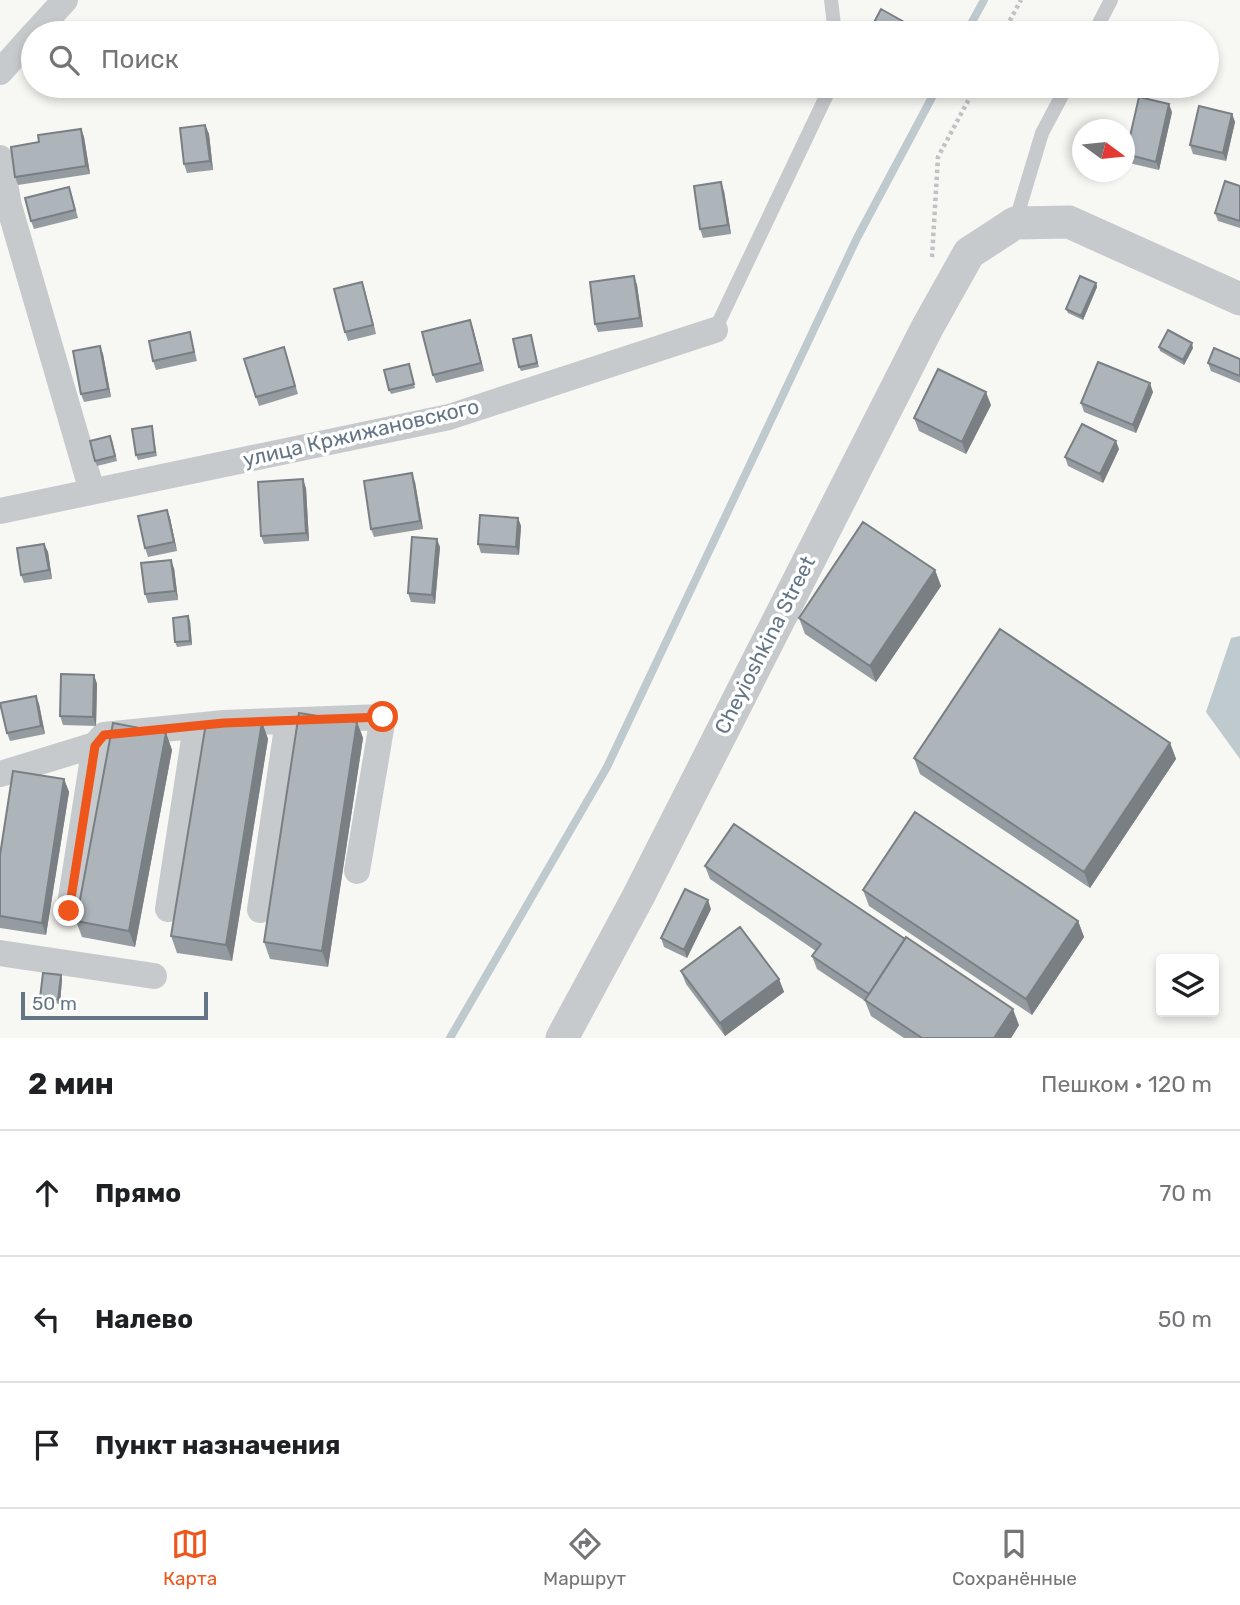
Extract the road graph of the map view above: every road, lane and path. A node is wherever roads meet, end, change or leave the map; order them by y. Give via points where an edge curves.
1 (65, 0) edge
2 (831, 0) edge
3 (1021, 0) edge
4 (1111, 0) edge
5 (46, 21) edge
6 (834, 21) edge
7 (1010, 21) edge
8 (1100, 21) edge
9 (21, 49) edge
10 (0, 72) edge
11 (825, 98) edge
12 (970, 98) edge
13 (1061, 98) edge
14 (0, 158) edge
15 (5, 207) edge
16 (1015, 223) junction
17 (931, 262) dead end
18 (1240, 299) edge
19 (715, 330) joint
20 (92, 491) junction
21 (0, 511) edge
22 (288, 721) junction
23 (196, 726) junction
24 (95, 746) junction
25 (1, 779) edge
26 (357, 871) dead end
27 (168, 909) dead end
28 (260, 910) dead end
29 (69, 911) dead end
30 (0, 953) edge
31 (154, 975) dead end
32 (562, 1038) edge

1 - 5 street
2 - 6 lane
3 - 7 path
4 - 8 lane
9 - 10 street
11 - 19 lane
12 - 17 path via 938,157
13 - 16 lane via 1042,133
14 - 15 street
15 - 20 street
16 - 18 street via 1069,222
16 - 32 street, Cheyioshkina Street via 969,253
19 - 20 street, улица Кржижановского via 449,417
20 - 21 street, улица Кржижановского
22 - 23 street
22 - 26 street via 383,717
22 - 28 street
23 - 24 street via 104,735
23 - 27 street
24 - 25 street
24 - 29 street
30 - 31 street

